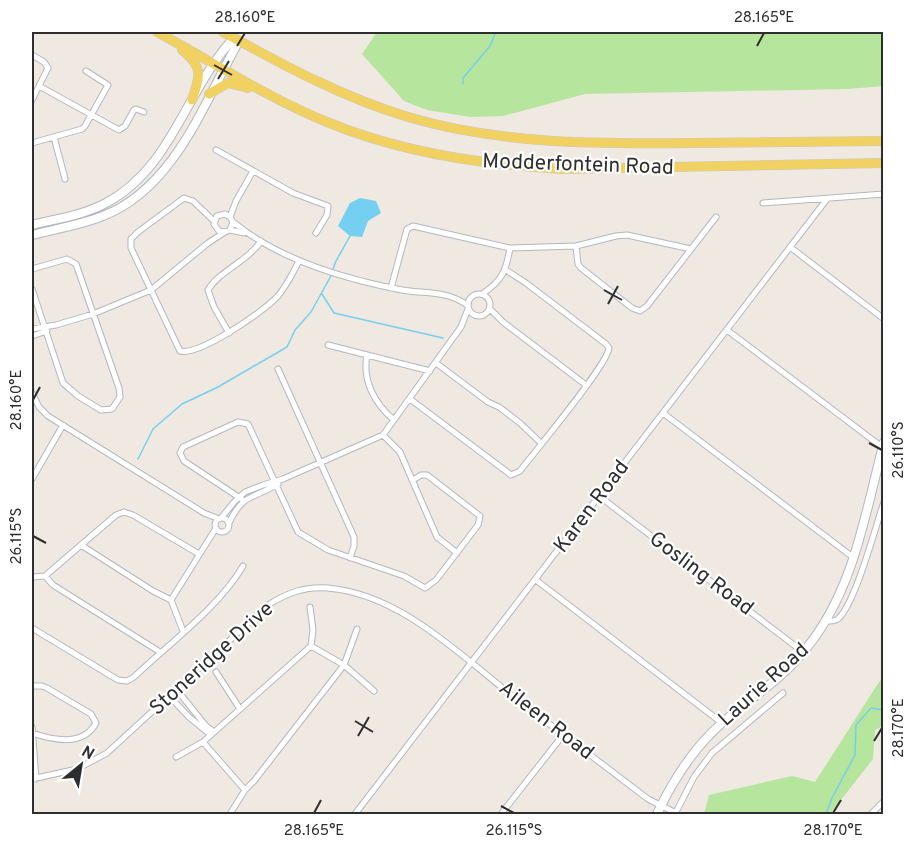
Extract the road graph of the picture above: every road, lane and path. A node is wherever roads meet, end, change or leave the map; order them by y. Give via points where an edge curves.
1 (153, 32) edge
2 (157, 32) edge
3 (223, 32) edge
4 (237, 39) junction
5 (32, 55) edge
6 (214, 63) junction
7 (223, 68) junction
8 (86, 71) dead end
9 (39, 86) junction
10 (209, 94) junction
11 (32, 100) edge
12 (192, 100) junction
13 (286, 103) junction
14 (144, 112) dead end
15 (92, 116) junction
16 (54, 137) junction
17 (884, 141) edge
18 (32, 143) edge
19 (216, 150) dead end
20 (884, 164) edge
21 (253, 171) junction
22 (65, 179) dead end
23 (884, 194) edge
24 (827, 199) junction
25 (236, 201) junction
26 (763, 203) dead end
27 (204, 209) junction
28 (221, 214) junction
29 (716, 217) dead end
30 (231, 219) junction
31 (214, 221) junction
32 (32, 225) edge
33 (217, 229) junction
34 (227, 231) junction
35 (246, 233) junction
36 (316, 233) dead end
37 (32, 235) edge
38 (261, 241) junction
39 (208, 243) junction
40 (576, 246) junction
41 (790, 247) junction
42 (510, 248) junction
43 (691, 249) junction
44 (299, 261) junction
45 (32, 269) edge
46 (506, 270) junction
47 (494, 287) junction
48 (391, 288) junction
49 (32, 290) edge
50 (150, 290) junction
51 (482, 294) junction
52 (472, 296) junction
53 (456, 297) junction
54 (490, 302) junction
55 (468, 307) junction
56 (488, 311) junction
57 (93, 314) junction
58 (476, 316) junction
59 (884, 319) edge
60 (461, 327) junction
61 (32, 329) edge
62 (45, 329) junction
63 (727, 330) junction
64 (229, 333) junction
65 (32, 336) edge
66 (328, 345) dead end
67 (367, 355) junction
68 (436, 363) junction
69 (278, 369) dead end
70 (430, 371) junction
71 (586, 385) junction
72 (32, 393) edge
73 (410, 399) junction
74 (663, 413) junction
75 (394, 420) junction
76 (63, 425) junction
77 (383, 435) junction
78 (541, 443) junction
79 (883, 445) edge
80 (320, 463) junction
81 (32, 479) edge
82 (412, 480) junction
83 (275, 483) junction
84 (599, 496) junction
85 (241, 498) junction
86 (884, 502) edge
87 (867, 508) junction
88 (880, 512) junction
89 (218, 522) junction
90 (229, 523) junction
91 (221, 532) junction
92 (210, 538) junction
93 (81, 545) junction
94 (457, 553) junction
95 (199, 555) junction
96 (350, 558) junction
97 (854, 558) junction
98 (243, 566) dead end
99 (45, 576) junction
100 (32, 577) edge
101 (536, 580) junction
102 (171, 600) junction
103 (310, 607) dead end
104 (826, 621) junction
105 (32, 628) edge
106 (357, 629) dead end
107 (183, 631) junction
108 (433, 634) joint
109 (311, 646) junction
110 (160, 652) junction
111 (803, 652) junction
112 (472, 664) junction
113 (344, 665) junction
114 (216, 672) dead end
115 (32, 686) edge
116 (177, 690) junction
117 (374, 691) dead end
118 (783, 693) dead end
119 (170, 697) junction
120 (240, 709) junction
121 (722, 723) junction
122 (32, 728) edge
123 (32, 733) edge
124 (212, 734) junction
125 (563, 735) junction
126 (42, 736) junction
127 (33, 740) edge
128 (203, 742) junction
129 (176, 757) dead end
130 (34, 779) edge
131 (245, 790) junction
132 (884, 801) edge
133 (659, 811) edge
134 (230, 814) edge
135 (355, 814) edge
136 (501, 814) edge
137 (676, 814) edge
138 (871, 814) edge

1 - 12 main road via 195,62 199,78
2 - 6 main road, Modderfontein Road
3 - 4 main road, Modderfontein Road
4 - 6 main road
4 - 7 main road
4 - 17 main road, Modderfontein Road via 298,73 367,104 410,118 506,138 560,143
5 - 9 street via 47,66
6 - 7 main road, Modderfontein Road
6 - 12 main road
7 - 10 main road
7 - 13 main road, Modderfontein Road
8 - 15 street via 108,85
9 - 11 street
9 - 15 street
10 - 13 main road via 234,83
10 - 37 main road via 171,160 136,196 104,216
12 - 32 main road via 158,159 130,187 104,204
13 - 20 main road, Modderfontein Road via 328,122 408,147 461,160 510,166 563,169
14 - 15 street via 134,110 119,130
15 - 16 street via 81,129
16 - 18 street
16 - 22 street
19 - 21 street
21 - 25 street
21 - 36 street via 293,194 328,206
23 - 24 street
24 - 26 street
24 - 41 street, Karen Road
25 - 28 street
25 - 30 street
27 - 28 street
27 - 31 street
27 - 50 street via 184,198 131,239 131,248
28 - 30 street
28 - 31 street
29 - 43 street
30 - 34 street
30 - 35 street
31 - 33 street
33 - 34 street
33 - 39 street
34 - 35 street
34 - 39 street
35 - 38 street
38 - 44 street
38 - 64 street via 208,290
39 - 50 street
40 - 42 street
40 - 43 street via 627,235
40 - 43 street via 581,268 640,311
41 - 59 street
41 - 63 street, Karen Road
42 - 46 street
42 - 48 street via 409,227
44 - 48 street
44 - 64 street via 277,298
45 - 57 street via 61,259 72,260
46 - 47 street
46 - 71 street via 609,348
47 - 51 street
47 - 54 street
48 - 53 street
49 - 62 street
50 - 57 street
50 - 64 street via 180,351 190,352
51 - 52 street
51 - 54 street
52 - 53 street
52 - 55 street
53 - 55 street
54 - 56 street
55 - 58 street
55 - 60 street
56 - 58 street
56 - 71 street
57 - 62 street
57 - 62 street via 120,393 112,409 101,410 63,383
58 - 60 street
60 - 68 street
61 - 62 street
62 - 65 street
63 - 74 street, Karen Road
63 - 79 street
66 - 67 street
67 - 70 street
67 - 75 street via 365,370 374,396
68 - 70 street
68 - 78 street via 520,423
69 - 80 street
70 - 73 street
71 - 78 street
72 - 76 street via 39,407
73 - 75 street
73 - 78 street via 511,475 520,471
74 - 84 street, Karen Road
74 - 97 street
75 - 77 street
76 - 81 street
76 - 89 street
77 - 80 street
77 - 82 street via 400,452
79 - 87 main road, Laurie Road
80 - 83 street
80 - 96 street via 354,537
82 - 94 street via 437,537
82 - 94 street via 427,475 480,516 478,525
83 - 85 street
83 - 85 street via 245,423 238,422 183,447 180,453 184,461
83 - 96 street via 298,532
84 - 101 street, Karen Road
84 - 111 street, Gosling Road
85 - 89 street
85 - 90 street
86 - 88 street
87 - 88 street
87 - 97 main road, Laurie Road
88 - 104 street via 848,603 840,617
89 - 90 street via 225,518
89 - 91 street
89 - 92 street
90 - 91 street via 228,530
91 - 92 street
92 - 95 street
93 - 95 street via 124,512
93 - 99 street
93 - 102 street
94 - 96 street via 425,588 404,576
95 - 102 street
97 - 104 main road, Laurie Road
98 - 107 street via 218,600
99 - 100 street
99 - 110 street via 53,585
101 - 112 street, Karen Road
101 - 121 street
102 - 107 street
103 - 109 street
104 - 111 main road, Laurie Road
105 - 110 street via 122,681 132,679
106 - 113 street
107 - 110 street
108 - 112 street, Aileen Road
108 - 116 street, Stoneridge Drive via 401,613 349,592 298,590 268,605
109 - 113 street
109 - 120 street
111 - 121 main road, Laurie Road
112 - 125 street, Aileen Road
112 - 135 street, Karen Road
113 - 117 street
113 - 131 street
114 - 120 street
115 - 126 street via 45,686 96,721 90,730 70,741
116 - 119 street, Stoneridge Drive
116 - 124 street
118 - 137 street via 712,753 694,777
119 - 124 street
119 - 130 street, Stoneridge Drive via 103,756 77,769
120 - 124 street
121 - 133 main road, Laurie Road via 686,763
122 - 123 street
123 - 126 street
123 - 127 street
124 - 128 street
125 - 133 street, Aileen Road
125 - 136 street
126 - 127 street
127 - 130 street
128 - 129 street
128 - 131 street
131 - 134 street
132 - 138 street
133 - 137 street, Aileen Road

